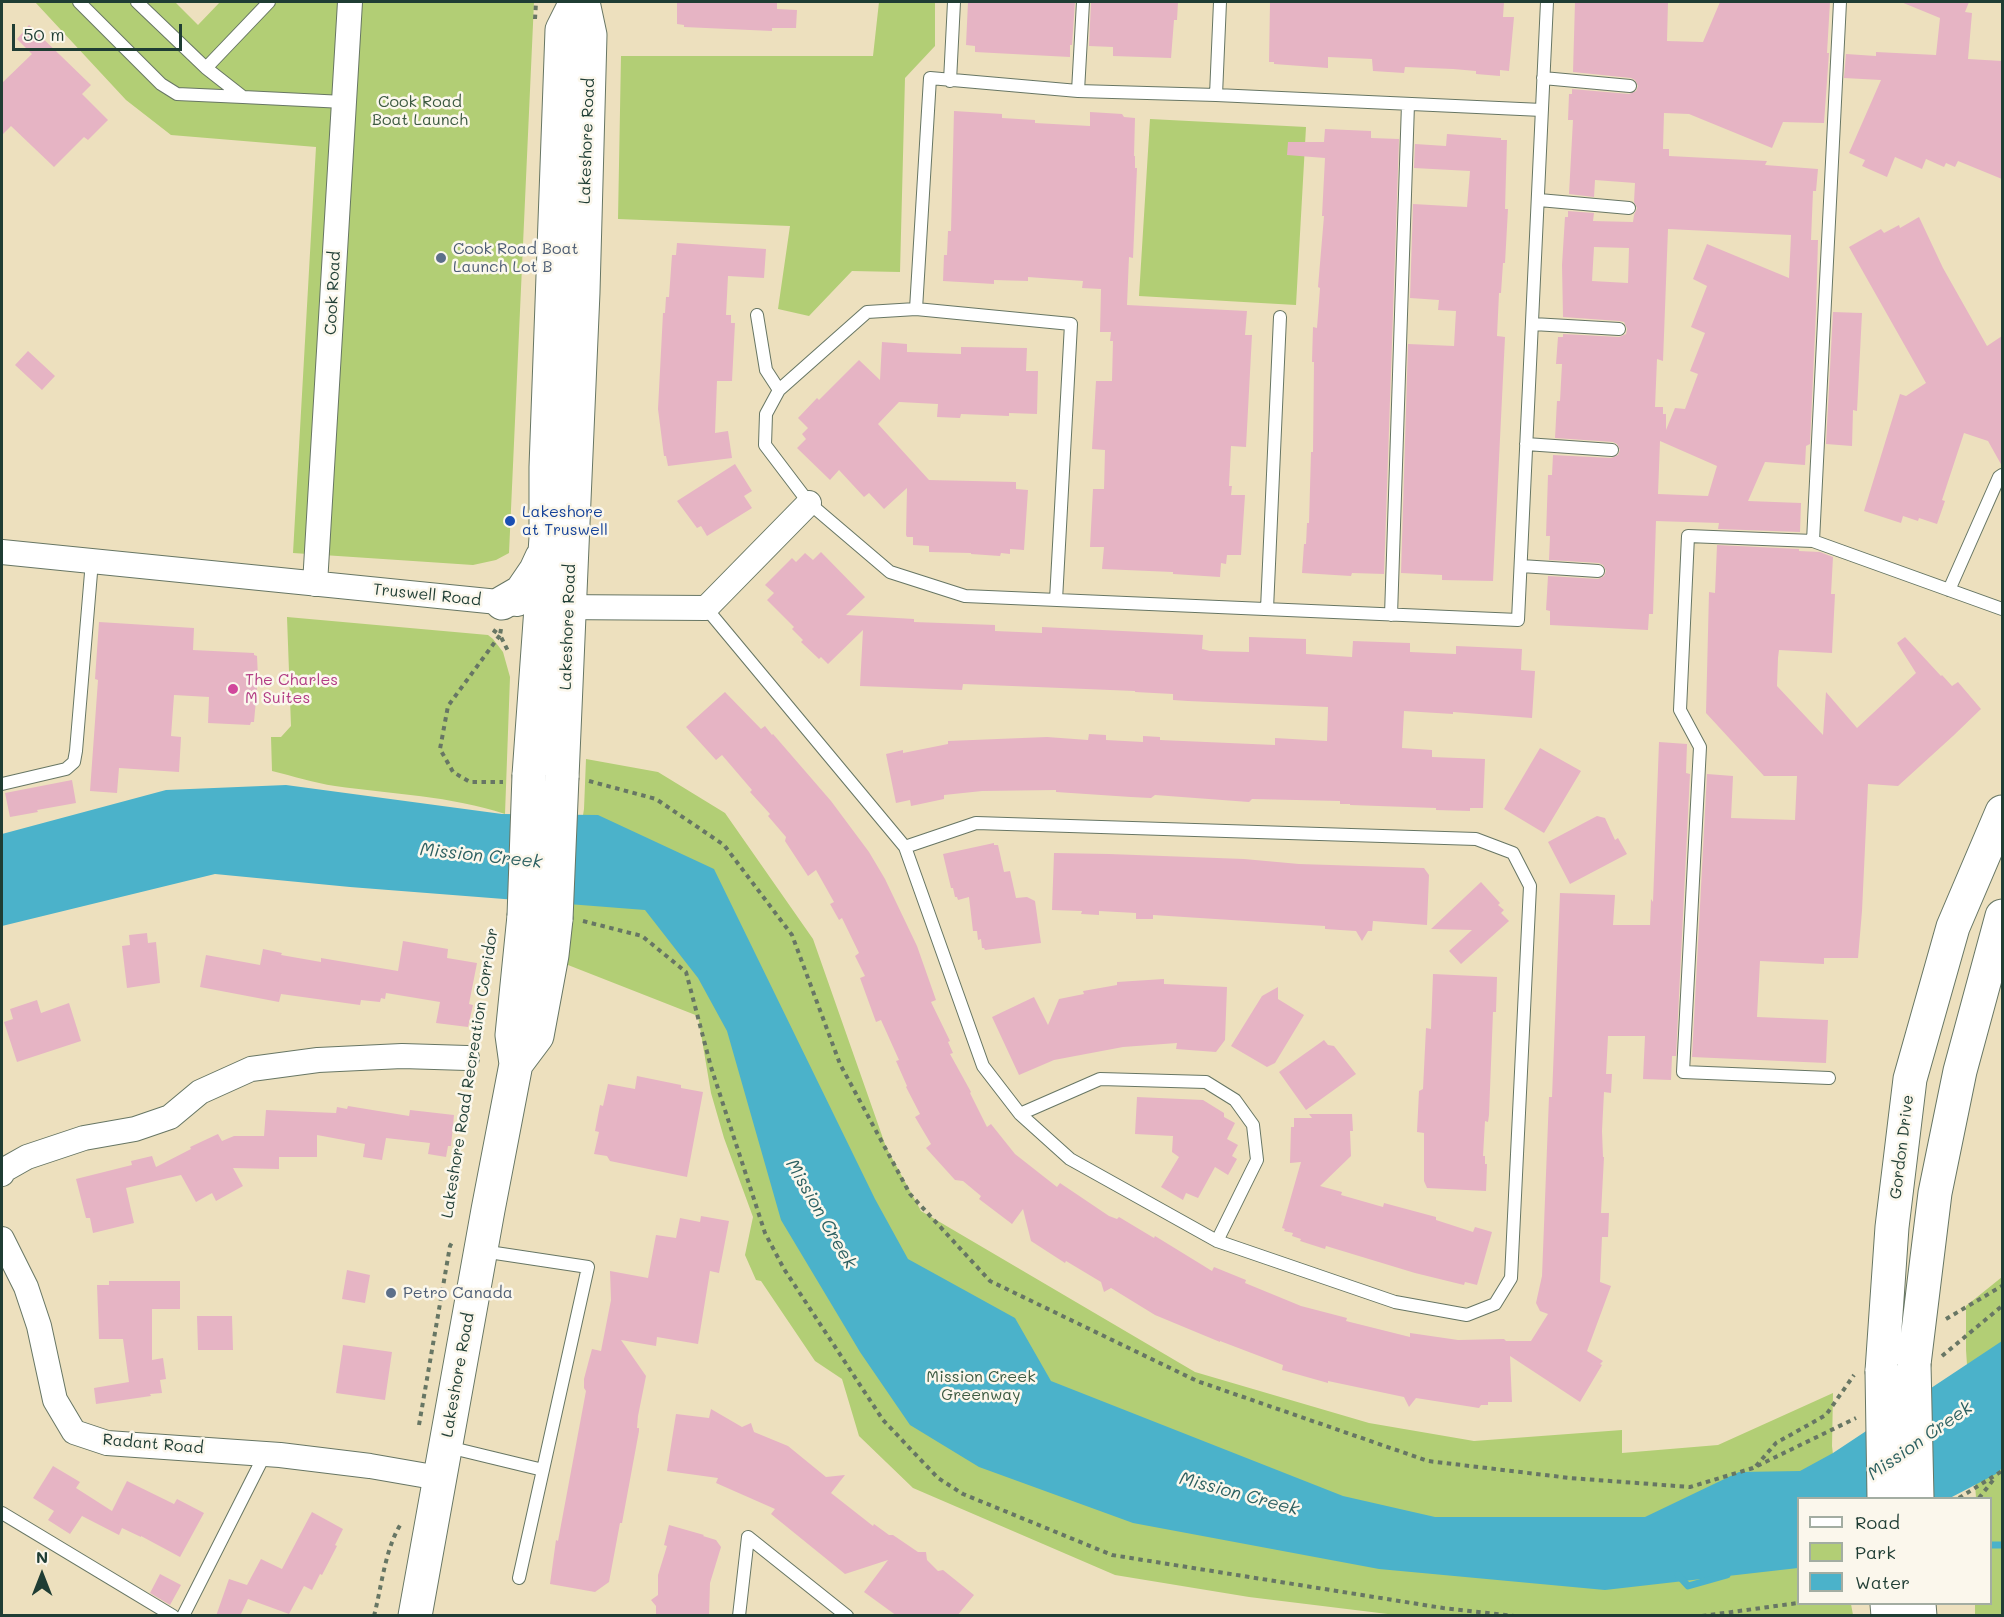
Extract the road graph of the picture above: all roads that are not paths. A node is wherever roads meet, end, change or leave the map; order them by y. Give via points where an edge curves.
1 (79, 2) edge
2 (137, 2) edge
3 (269, 2) edge
4 (350, 2) edge
5 (576, 2) edge
6 (583, 2) edge
7 (954, 2) edge
8 (1083, 2) edge
9 (1220, 2) edge
10 (1547, 2) edge
11 (1840, 2) edge
12 (206, 68) junction
13 (1543, 78) junction
14 (950, 81) junction
15 (1630, 86) dead end
16 (1078, 91) junction
17 (1216, 95) junction
18 (243, 97) junction
19 (344, 102) junction
20 (1408, 104) junction
21 (1542, 110) junction
22 (1539, 200) junction
23 (1629, 208) dead end
24 (916, 309) junction
25 (757, 315) dead end
26 (1280, 317) dead end
27 (1533, 324) junction
28 (1619, 329) dead end
29 (564, 380) junction
30 (779, 390) junction
31 (1527, 444) junction
32 (1612, 450) dead end
33 (2002, 475) edge
34 (809, 503) junction
35 (1813, 541) junction
36 (544, 550) junction
37 (2, 552) edge
38 (92, 561) junction
39 (1521, 566) junction
40 (1598, 571) dead end
41 (315, 584) junction
42 (1949, 590) junction
43 (1056, 600) junction
44 (502, 603) junction
45 (555, 607) junction
46 (706, 608) junction
47 (1267, 609) junction
48 (2002, 609) edge
49 (1391, 615) junction
50 (2, 784) edge
51 (2002, 812) edge
52 (905, 847) junction
53 (2002, 916) edge
54 (467, 1058) dead end
55 (516, 1064) junction
56 (1829, 1078) dead end
57 (1020, 1114) junction
58 (2, 1174) edge
59 (2, 1239) edge
60 (1217, 1241) junction
61 (468, 1244) junction
62 (1893, 1365) junction
63 (431, 1440) junction
64 (265, 1454) junction
65 (543, 1470) junction
66 (440, 1478) junction
67 (1884, 1497) edge
68 (1917, 1497) edge
69 (2, 1513) edge
70 (519, 1578) dead end
71 (173, 1616) edge
72 (183, 1616) edge
73 (415, 1616) edge
74 (739, 1616) edge
75 (847, 1616) edge

1 - 18 lane via 161,84 177,94
2 - 12 lane
3 - 12 lane
4 - 19 street, Cook Road
5 - 29 main road, Lakeshore Road via 562,30
6 - 29 main road, Lakeshore Road via 590,35
7 - 14 lane
8 - 16 lane
9 - 17 lane
10 - 13 lane
11 - 35 lane
12 - 18 lane
13 - 15 lane
13 - 21 lane
14 - 16 lane
14 - 24 lane via 930,78
16 - 17 lane
17 - 20 lane
18 - 19 lane
19 - 41 street, Cook Road
20 - 21 lane
20 - 49 lane
21 - 22 lane
22 - 23 lane
22 - 27 lane
24 - 30 lane via 867,312
24 - 43 lane via 1071,324
25 - 30 lane via 766,370
26 - 47 lane
27 - 28 lane
27 - 31 lane
29 - 36 main road, Lakeshore Road
29 - 45 main road, Lakeshore Road
30 - 34 lane via 766,414 765,445
31 - 32 lane
31 - 39 lane
33 - 42 lane
34 - 43 lane via 890,572 965,596
34 - 46 street
35 - 42 lane
35 - 56 lane via 1688,536 1680,710 1700,747 1683,1072
36 - 44 main road via 521,592
36 - 45 main road, Lakeshore Road
37 - 38 street, Truswell Road
38 - 41 street, Truswell Road
38 - 50 lane via 74,762 66,769
39 - 40 lane
39 - 49 lane via 1518,620
41 - 44 street, Truswell Road
42 - 48 lane
43 - 47 lane
44 - 45 street, Truswell Road
45 - 46 street, Truswell Road
45 - 55 main road, Lakeshore Road, bridge via 518,779 524,916 512,1035
45 - 55 main road, Lakeshore Road, bridge via 575,780 537,1036
46 - 52 lane
47 - 49 lane
51 - 62 main road, Gordon Drive via 1953,927 1910,1079 1893,1227
52 - 57 lane via 983,1066
52 - 60 lane via 976,823 1476,839 1513,853 1530,886 1511,1278 1495,1304 1467,1315 1395,1302
53 - 62 main road, Gordon Drive via 1960,1071
54 - 58 street via 318,1060 251,1069 200,1092 170,1117 27,1157
55 - 61 main road, Lakeshore Road
57 - 60 lane via 1070,1159
57 - 60 lane via 1100,1079 1206,1082 1235,1100 1253,1125 1257,1160
59 - 64 street, Radant Road via 26,1287 39,1326 55,1401 74,1432 107,1443
61 - 63 main road, Lakeshore Road
61 - 65 lane via 588,1267
62 - 67 main road, Gordon Drive, bridge
62 - 68 main road, Gordon Drive, bridge
63 - 65 lane
63 - 66 main road, Lakeshore Road
64 - 66 street, Radant Road
64 - 72 lane
65 - 70 lane
66 - 73 main road, Lakeshore Road
69 - 71 lane
74 - 75 lane via 748,1537

